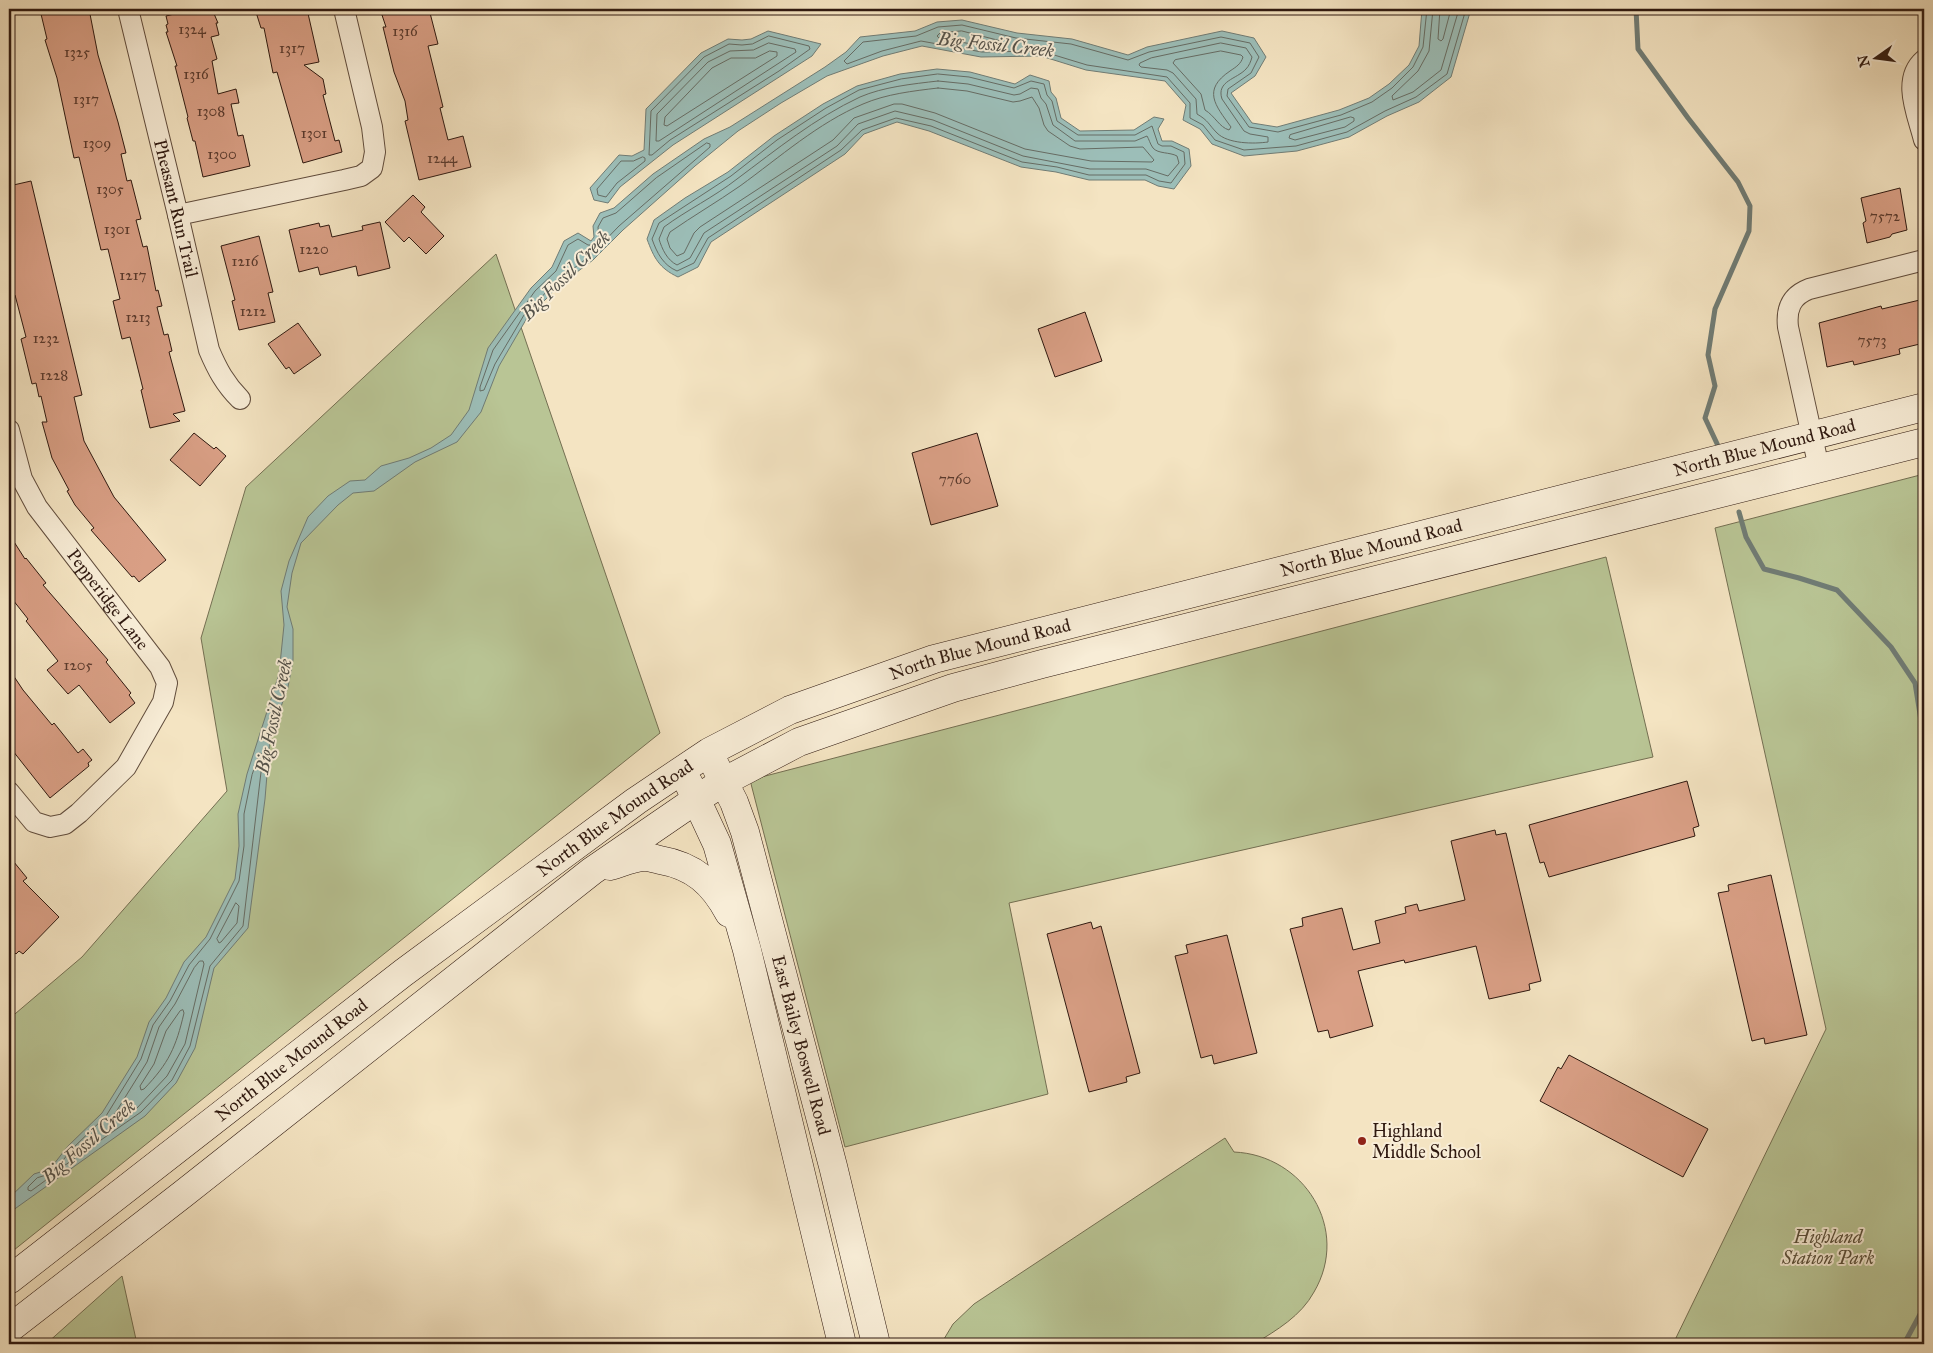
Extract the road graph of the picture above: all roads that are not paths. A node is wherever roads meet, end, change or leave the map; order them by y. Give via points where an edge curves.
1 (128, 9) edge
2 (344, 9) edge
3 (1924, 60) edge
4 (1924, 140) edge
5 (178, 216) junction
6 (1924, 260) edge
7 (240, 399) dead end
8 (1924, 407) edge
9 (9, 430) edge
10 (1811, 436) junction
11 (1924, 442) edge
12 (1819, 468) junction
13 (1481, 520) junction
14 (1309, 598) junction
15 (710, 752) junction
16 (682, 771) junction
17 (723, 782) junction
18 (9, 792) edge
19 (697, 798) junction
20 (592, 871) junction
21 (747, 950) junction
22 (161, 1160) junction
23 (183, 1194) junction
24 (9, 1280) edge
25 (9, 1329) edge
26 (842, 1344) edge
27 (876, 1344) edge

1 - 5 street, Pheasant Run Trail
2 - 5 street via 372,127 376,152 372,168 353,178
3 - 4 street via 1914,73 1911,85
5 - 7 street, Pheasant Run Trail via 209,350 228,387
6 - 10 street via 1809,290 1795,297 1787,315 1788,327
8 - 10 main road, North Blue Mound Road
9 - 18 street, Pepperidge Lane via 22,479 36,507 160,667 167,683 163,702 126,768 65,824 50,827 34,822
10 - 12 street
10 - 13 main road, North Blue Mound Road
11 - 12 main road, North Blue Mound Road
12 - 14 main road, North Blue Mound Road
13 - 14 main road via 1447,543 1320,577 1308,586
13 - 15 main road, North Blue Mound Road via 934,659 790,710
14 - 17 main road, North Blue Mound Road via 953,688 799,742
15 - 16 main road, North Blue Mound Road
15 - 17 main road, East Bailey Boswell Road
16 - 19 main road, East Bailey Boswell Road
16 - 22 main road, North Blue Mound Road via 636,801 411,967
17 - 19 main road, North Blue Mound Road
17 - 27 main road, East Bailey Boswell Road via 745,832
19 - 20 main road, North Blue Mound Road
19 - 21 main road, East Bailey Boswell Road via 717,844
20 - 21 main road, North Blue Mound Road via 644,857 687,867 720,895
20 - 23 main road, North Blue Mound Road
21 - 26 main road, East Bailey Boswell Road
22 - 23 main road
22 - 24 main road, North Blue Mound Road
23 - 25 main road, North Blue Mound Road

